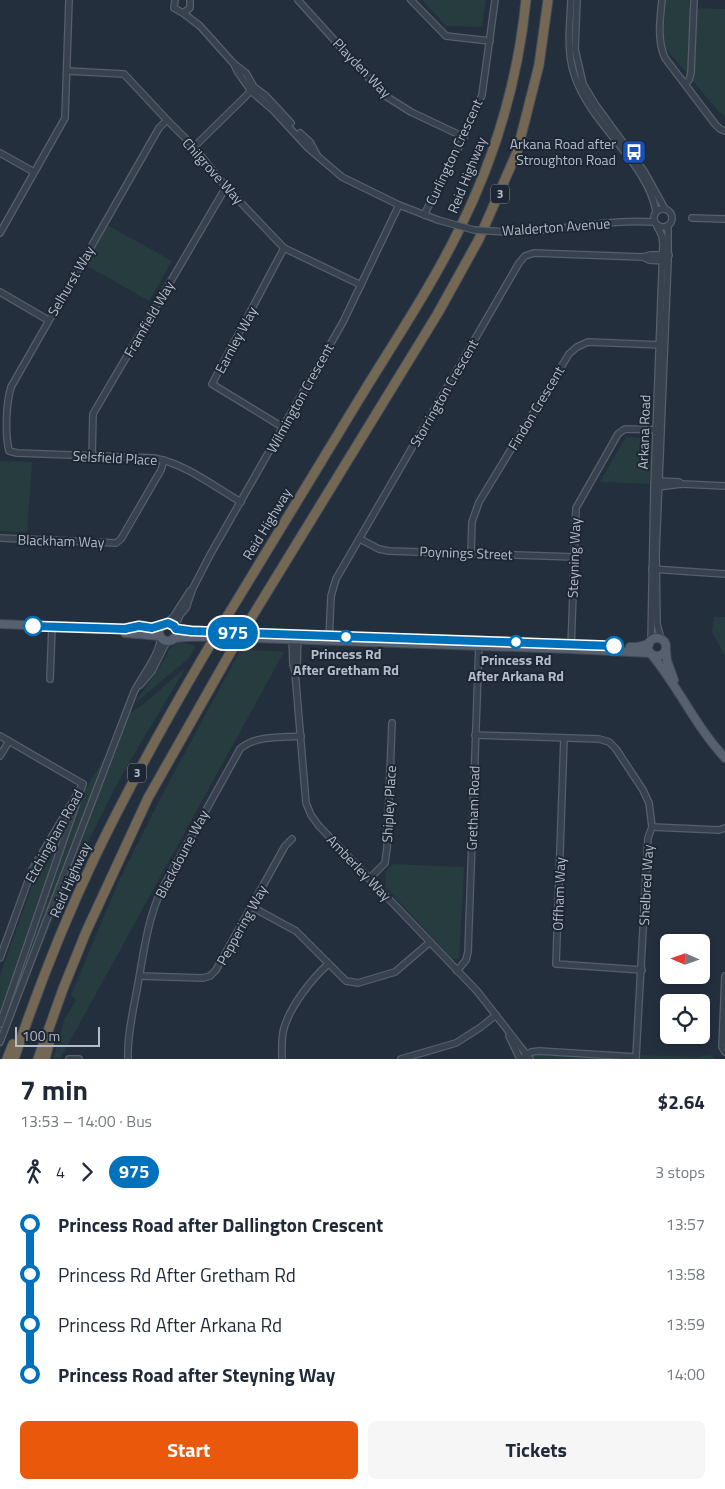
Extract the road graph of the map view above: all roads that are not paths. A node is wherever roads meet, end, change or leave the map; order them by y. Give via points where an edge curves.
1 (69, 0) edge
2 (168, 0) edge
3 (298, 0) edge
4 (411, 0) edge
5 (495, 0) edge
6 (526, 0) edge
7 (548, 0) edge
8 (572, 0) edge
9 (577, 0) edge
10 (662, 0) edge
11 (694, 0) edge
12 (174, 2) edge
13 (191, 3) edge
14 (183, 13) junction
15 (200, 26) junction
16 (490, 40) junction
17 (67, 71) junction
18 (685, 84) junction
19 (253, 89) junction
20 (167, 120) junction
21 (725, 131) edge
22 (464, 137) junction
23 (194, 147) junction
24 (0, 153) edge
25 (34, 172) junction
26 (226, 186) junction
27 (400, 205) junction
28 (665, 209) junction
29 (655, 212) junction
30 (424, 215) junction
31 (692, 218) dead end
32 (725, 219) edge
33 (634, 220) junction
34 (655, 224) junction
35 (668, 226) junction
36 (0, 233) edge
37 (284, 248) junction
38 (665, 258) junction
39 (361, 285) junction
40 (0, 292) edge
41 (48, 320) junction
42 (662, 345) junction
43 (284, 428) junction
44 (659, 430) junction
45 (9, 451) joint
46 (92, 457) junction
47 (164, 460) junction
48 (657, 484) junction
49 (725, 486) edge
50 (241, 502) junction
51 (0, 538) edge
52 (360, 539) junction
53 (471, 553) junction
54 (574, 557) junction
55 (654, 569) junction
56 (725, 574) edge
57 (193, 588) junction
58 (0, 624) edge
59 (164, 625) junction
60 (0, 628) edge
61 (52, 628) junction
62 (175, 628) junction
63 (160, 636) junction
64 (294, 638) junction
65 (172, 639) junction
66 (330, 639) junction
67 (661, 639) junction
68 (650, 642) junction
69 (479, 644) junction
70 (571, 647) junction
71 (666, 651) junction
72 (651, 654) junction
73 (50, 679) dead end
74 (134, 692) junction
75 (679, 694) junction
76 (392, 723) dead end
77 (475, 734) junction
78 (0, 736) edge
79 (302, 736) junction
80 (564, 738) junction
81 (9, 741) junction
82 (0, 756) edge
83 (725, 758) edge
84 (83, 784) junction
85 (652, 827) junction
86 (725, 828) edge
87 (292, 838) dead end
88 (369, 879) junction
89 (252, 907) junction
90 (430, 942) junction
91 (0, 958) edge
92 (328, 964) junction
93 (457, 970) junction
94 (642, 970) junction
95 (140, 976) junction
96 (725, 976) edge
97 (63, 989) junction
98 (33, 1003) junction
99 (496, 1015) junction
100 (0, 1024) edge
101 (505, 1027) junction
102 (0, 1042) edge
103 (725, 1052) edge
104 (528, 1057) edge
105 (6, 1059) edge
106 (14, 1059) edge
107 (38, 1059) edge
108 (45, 1059) edge
109 (69, 1059) edge
110 (79, 1059) edge
111 (128, 1059) edge
112 (281, 1059) edge
113 (400, 1059) edge
114 (520, 1059) edge

1 - 17 street
2 - 12 street
3 - 22 street, Playden Way via 384,95 411,112
4 - 16 street via 446,36
5 - 16 street, Curlington Crescent
6 - 98 highway, Reid Highway / 3, bridge via 514,78 502,123 463,223 206,652 135,777 65,924
7 - 97 highway, 3, bridge via 538,65 517,152 479,239 438,313 229,655 148,798
8 - 29 street via 569,49 577,84 590,107 642,176 654,198
9 - 28 street via 574,49 583,84 644,171
10 - 18 street via 661,50
11 - 18 street via 691,73
12 - 14 street, Walderton Avenue via 176,11
13 - 14 street
13 - 15 street, Walderton Avenue
14 - 15 street, Walderton Avenue
15 - 19 street, Walderton Avenue
16 - 22 street, Curlington Crescent via 482,96
17 - 20 street, Chilgrove Way via 124,74
17 - 25 street via 64,118
18 - 21 street via 720,130
19 - 23 street
19 - 27 street, Walderton Avenue via 289,124 306,146 342,177
20 - 23 street, Chilgrove Way
20 - 41 street, Selhurst Way via 159,128
22 - 30 street, Curlington Crescent
23 - 26 street, Chilgrove Way
24 - 25 street
25 - 36 street
26 - 37 street, Chilgrove Way
26 - 46 street, Framfield Way via 94,414
27 - 30 street, Walderton Avenue
27 - 39 street, Wilmington Crescent
28 - 29 street
28 - 35 street via 672,217
29 - 33 street, Walderton Avenue
29 - 34 street
30 - 33 street, Walderton Avenue, bridge via 474,230 507,232
31 - 32 street
33 - 34 street, Walderton Avenue
34 - 35 street via 664,228
34 - 38 street, Arkana Road via 662,236
35 - 38 street, Arkana Road
37 - 39 street, Chilgrove Way
37 - 43 street, Earnley Way via 212,384
38 - 42 street, Arkana Road
38 - 52 street, Storrington Crescent via 649,260 643,257 534,253 525,256
39 - 43 street, Wilmington Crescent
40 - 41 street
41 - 45 street, Selhurst Way via 8,396
42 - 44 street, Arkana Road
42 - 53 street, Findon Crescent via 588,342 569,354 479,502 472,522
43 - 50 street, Wilmington Crescent
44 - 48 street, Arkana Road
44 - 54 street, Steyning Way via 625,429 618,434 576,508
45 - 46 street, Selsfield Place
46 - 47 street, Selsfield Place
47 - 50 street, Selsfield Place
47 - 51 street, Blackham Way via 116,543
48 - 49 street
48 - 55 street, Arkana Road
50 - 57 street, Wilmington Crescent
52 - 53 street, Poynings Street via 389,551
52 - 66 street, Storrington Crescent via 334,583
53 - 54 street, Poynings Street
54 - 70 street, Steyning Way
55 - 56 street
55 - 67 street, Arkana Road
55 - 68 street, Arkana Road
57 - 59 street, Wilmington Crescent
57 - 62 street, Wilmington Crescent
58 - 61 main road
59 - 61 main road via 125,629
59 - 62 main road
59 - 63 main road via 159,631
60 - 61 main road
61 - 63 main road
61 - 73 street
62 - 64 main road
62 - 65 main road
63 - 65 main road via 164,640
63 - 74 street, Etchingham Road via 150,666
64 - 65 main road via 187,636
64 - 66 main road
64 - 79 street, Amberley Way
65 - 74 street, Etchingham Road
66 - 69 main road
67 - 68 main road
67 - 71 main road via 666,644
68 - 70 main road via 638,647
68 - 72 main road
69 - 70 main road
69 - 77 street, Gretham Road
70 - 72 main road
71 - 72 main road via 660,656
71 - 75 main road
72 - 75 main road
74 - 102 street, Etchingham Road
75 - 83 main road via 704,735
76 - 88 street, Shipley Place via 385,863
77 - 80 street, Shelbred Way
77 - 93 street, Gretham Road via 468,952
78 - 81 street
79 - 88 street, Amberley Way via 304,788 311,815
79 - 95 street, Blackdoune Way via 256,740 240,750 158,897
80 - 85 street, Shelbred Way via 599,738 610,742 643,790 649,804
80 - 94 street, Offham Way via 556,964
81 - 82 street
81 - 84 street
84 - 91 street, Etchingham Road via 32,870
84 - 100 street, Etchingham Road
85 - 86 street
85 - 94 street, Shelbred Way via 648,838
87 - 89 street, Peppering Way
88 - 90 street, Amberley Way
89 - 92 street via 296,931
89 - 95 street, Peppering Way via 210,976
90 - 92 street via 395,972 358,983 346,981
90 - 93 street, Amberley Way
92 - 112 street via 301,996 286,1022
93 - 99 street, Amberley Way
94 - 104 street, Shelbred Way via 636,1057 539,1051 531,1052
95 - 111 street, Blackdoune Way via 128,1041
96 - 103 street via 722,1047
97 - 107 highway, 3
97 - 108 highway
98 - 105 highway
98 - 106 highway, Reid Highway / 3
99 - 101 street, Amberley Way
99 - 113 street via 456,1043
101 - 104 street, Amberley Way
101 - 114 street, Amberley Way
104 - 114 street
109 - 110 street

